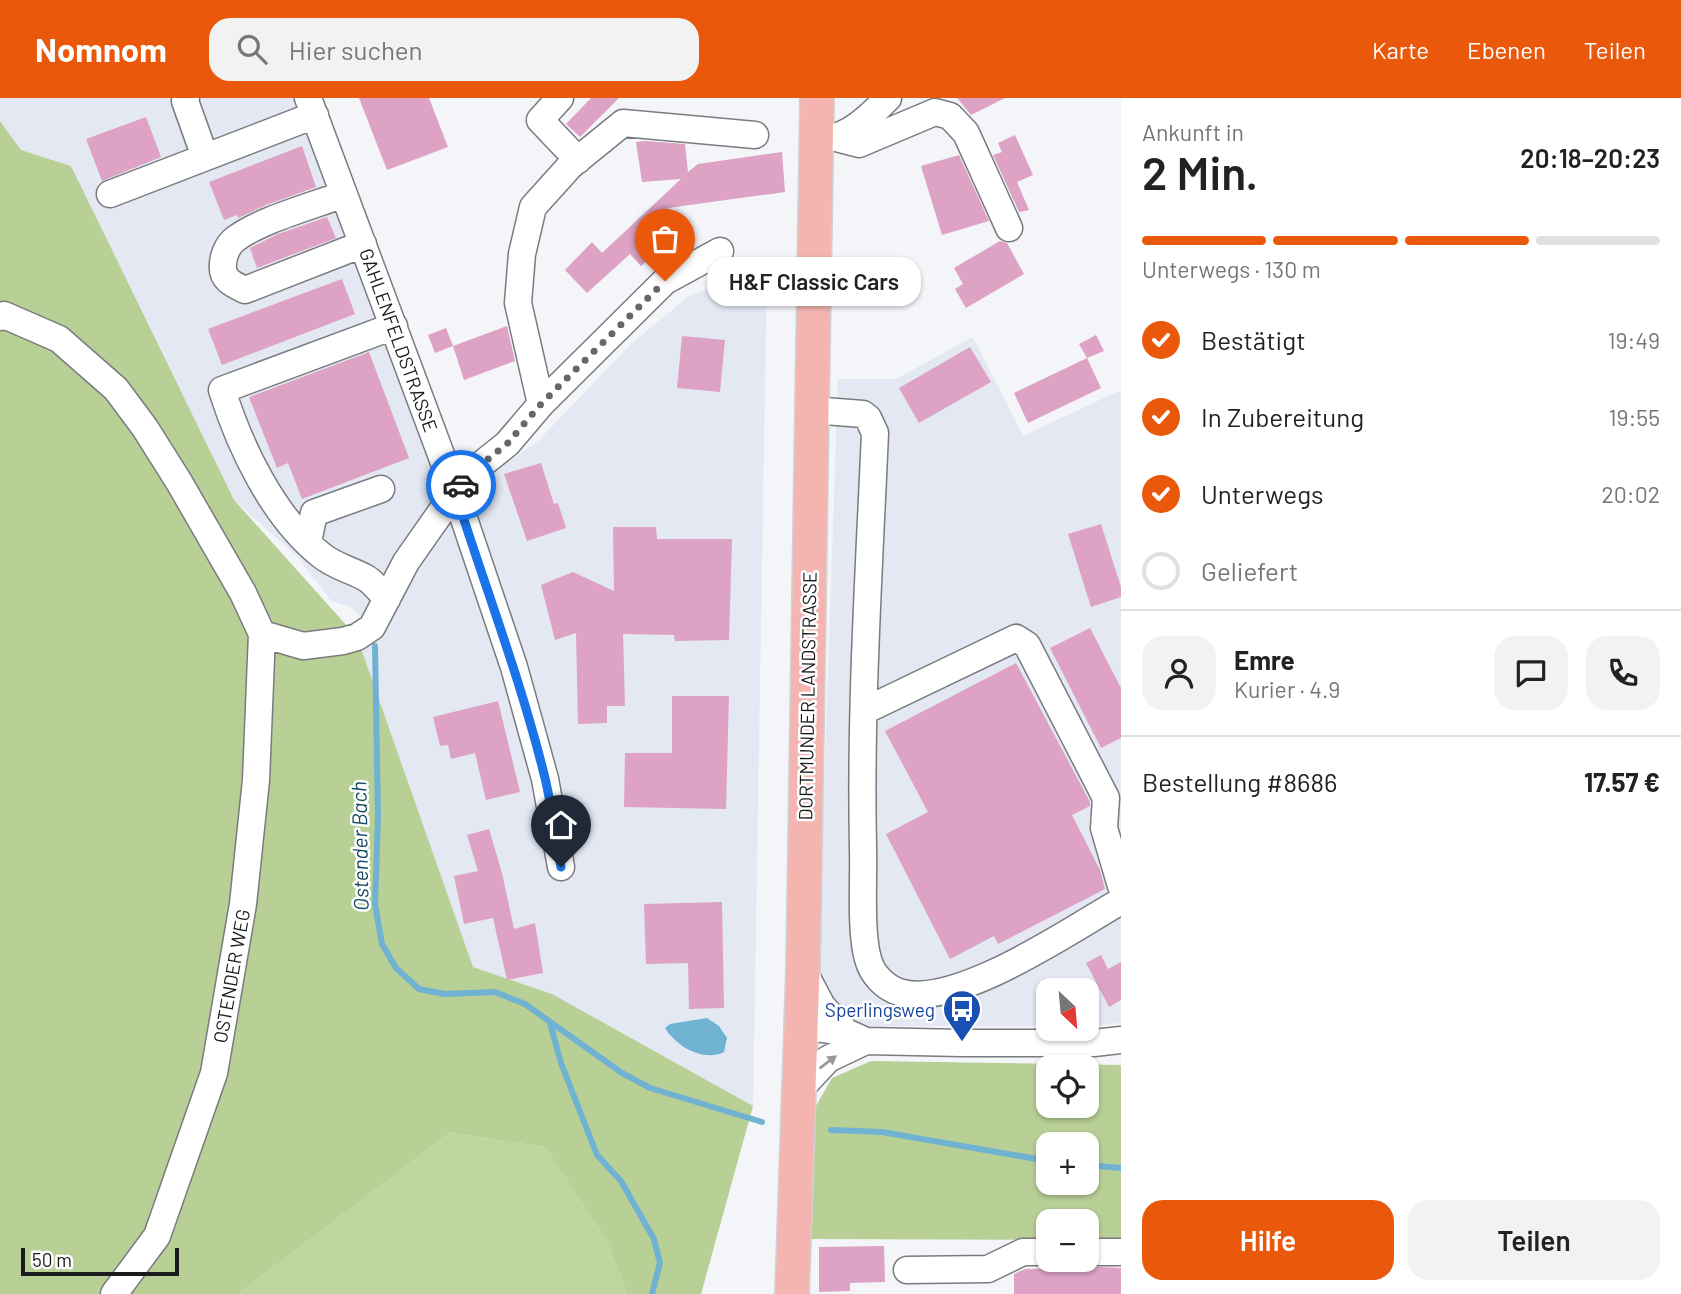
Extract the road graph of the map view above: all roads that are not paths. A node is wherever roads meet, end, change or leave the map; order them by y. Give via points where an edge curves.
1 (186, 98) edge
2 (560, 98) edge
3 (817, 98) edge
4 (888, 98) edge
5 (312, 107) edge
6 (755, 135) dead end
7 (826, 138) junction
8 (205, 157) junction
9 (578, 160) junction
10 (110, 194) dead end
11 (344, 194) junction
12 (1009, 228) dead end
13 (363, 244) junction
14 (720, 251) dead end
15 (0, 317) edge
16 (394, 326) junction
17 (541, 404) junction
18 (811, 410) junction
19 (381, 489) dead end
20 (455, 492) junction
21 (308, 542) junction
22 (387, 599) junction
23 (262, 634) junction
24 (864, 711) junction
25 (561, 867) dead end
26 (1121, 886) edge
27 (1121, 901) edge
28 (803, 970) junction
29 (800, 1026) junction
30 (856, 1036) junction
31 (1121, 1040) edge
32 (798, 1091) junction
33 (1036, 1252) edge
34 (1099, 1252) edge
35 (1119, 1252) edge
36 (907, 1270) dead end
37 (114, 1294) edge
38 (792, 1294) edge

1 - 8 street
2 - 9 street via 540,120
3 - 7 main road, DORTMUNDER LANDSTRASSE
4 - 7 street via 870,115
5 - 8 street
5 - 11 street, GAHLENFELDSTRASSE
6 - 9 street via 623,123
7 - 12 street via 859,144 935,112 950,116 966,133
7 - 18 main road, DORTMUNDER LANDSTRASSE
8 - 10 street
9 - 17 street via 533,207 522,254 518,303
11 - 13 street, GAHLENFELDSTRASSE
11 - 13 street via 253,228 232,242 222,271 229,283 245,290
13 - 16 street, GAHLENFELDSTRASSE
14 - 17 street via 665,281
15 - 23 street, OSTENDER WEG via 59,339 116,389 185,493
16 - 20 street, GAHLENFELDSTRASSE
16 - 21 street via 222,390 252,463 287,520
17 - 20 street via 507,444
18 - 24 street via 863,414 875,433
18 - 28 main road, DORTMUNDER LANDSTRASSE
19 - 21 street via 314,513
20 - 22 street via 406,562
20 - 25 street, GAHLENFELDSTRASSE via 530,724
21 - 22 street via 320,555 367,578
22 - 23 street via 372,627 343,641 303,646
23 - 37 street, OSTENDER WEG via 256,780 243,904 214,1073 157,1236
24 - 26 street via 1016,638 1021,640 1106,798 1104,828
24 - 27 street via 865,946 873,972 886,986 902,993 928,994 992,975
28 - 29 main road, DORTMUNDER LANDSTRASSE
28 - 30 street via 822,1006
29 - 30 street
29 - 32 main road, DORTMUNDER LANDSTRASSE
30 - 31 street via 989,1043
32 -> 30 street
32 - 38 main road, DORTMUNDER LANDSTRASSE
33 - 36 street via 1023,1252 988,1269
34 - 35 street

